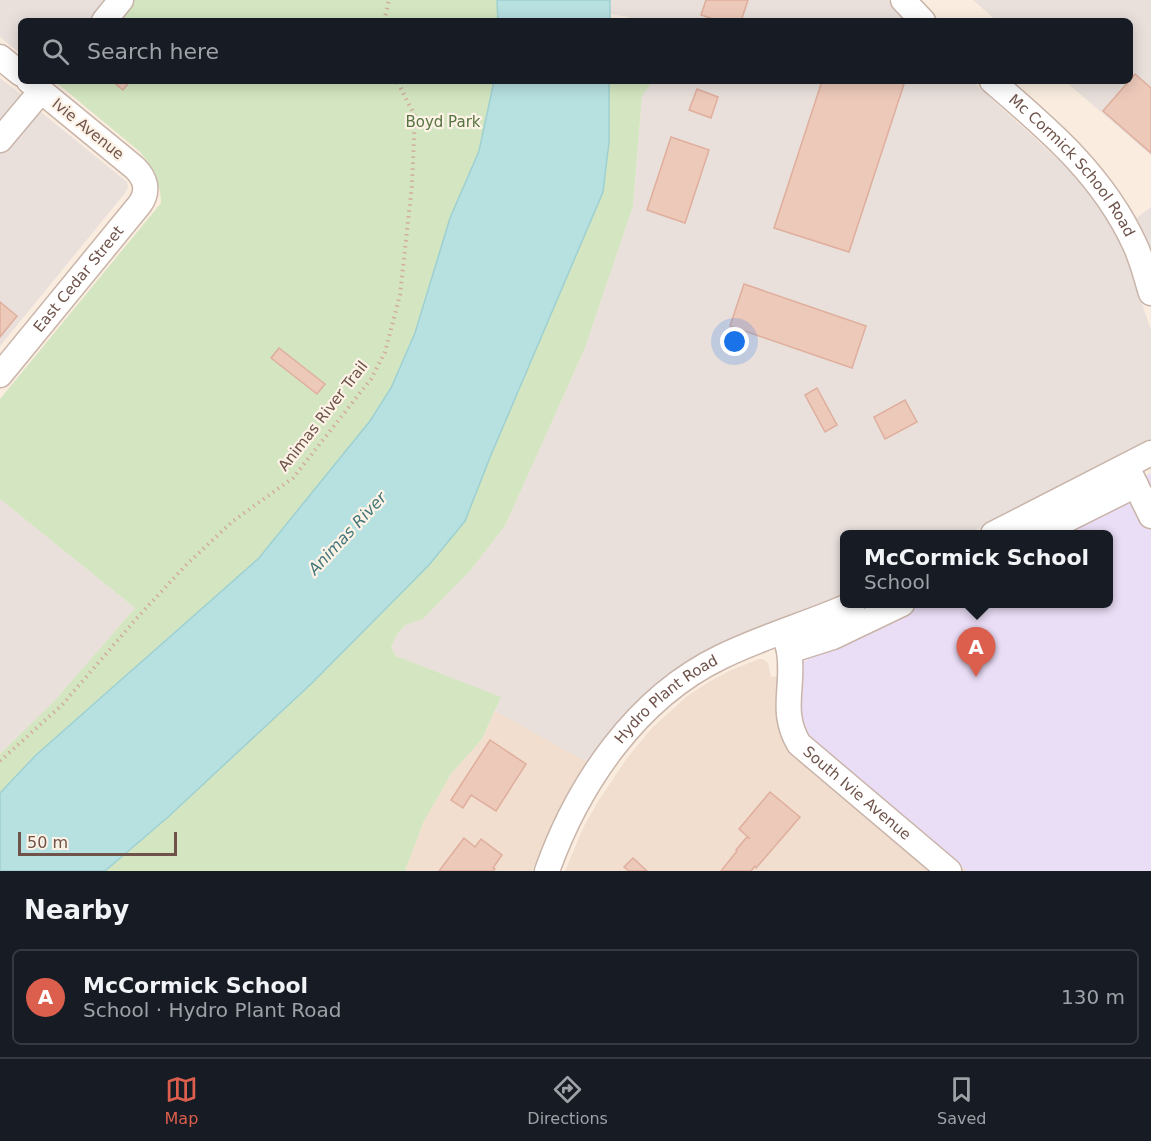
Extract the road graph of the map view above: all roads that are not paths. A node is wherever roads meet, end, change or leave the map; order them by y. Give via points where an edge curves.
1 (121, 0) edge
2 (903, 0) edge
3 (106, 18) edge
4 (920, 18) edge
5 (0, 57) edge
6 (18, 72) edge
7 (995, 84) edge
8 (42, 87) edge
9 (0, 140) edge
10 (144, 179) joint
11 (1151, 293) edge
12 (0, 375) edge
13 (1151, 453) edge
14 (1131, 476) junction
15 (1151, 516) edge
16 (1003, 530) edge
17 (1044, 530) edge
18 (844, 608) edge
19 (892, 608) edge
20 (786, 642) junction
21 (547, 871) edge
22 (949, 871) edge

1 - 3 street
2 - 4 street
5 - 6 street
7 - 11 street, Mc Cormick School Road via 1082,162 1108,195 1136,247
8 - 9 street
8 - 10 street, Ivie Avenue
10 - 12 street, East Cedar Street via 145,197
13 - 14 street
14 - 15 street
14 - 16 street
14 - 17 street
18 - 20 street, Hydro Plant Road
19 - 20 street via 833,637
20 - 21 street, Hydro Plant Road via 722,656 663,695 610,752 559,837
20 - 22 street, South Ivie Avenue via 789,719 800,744

